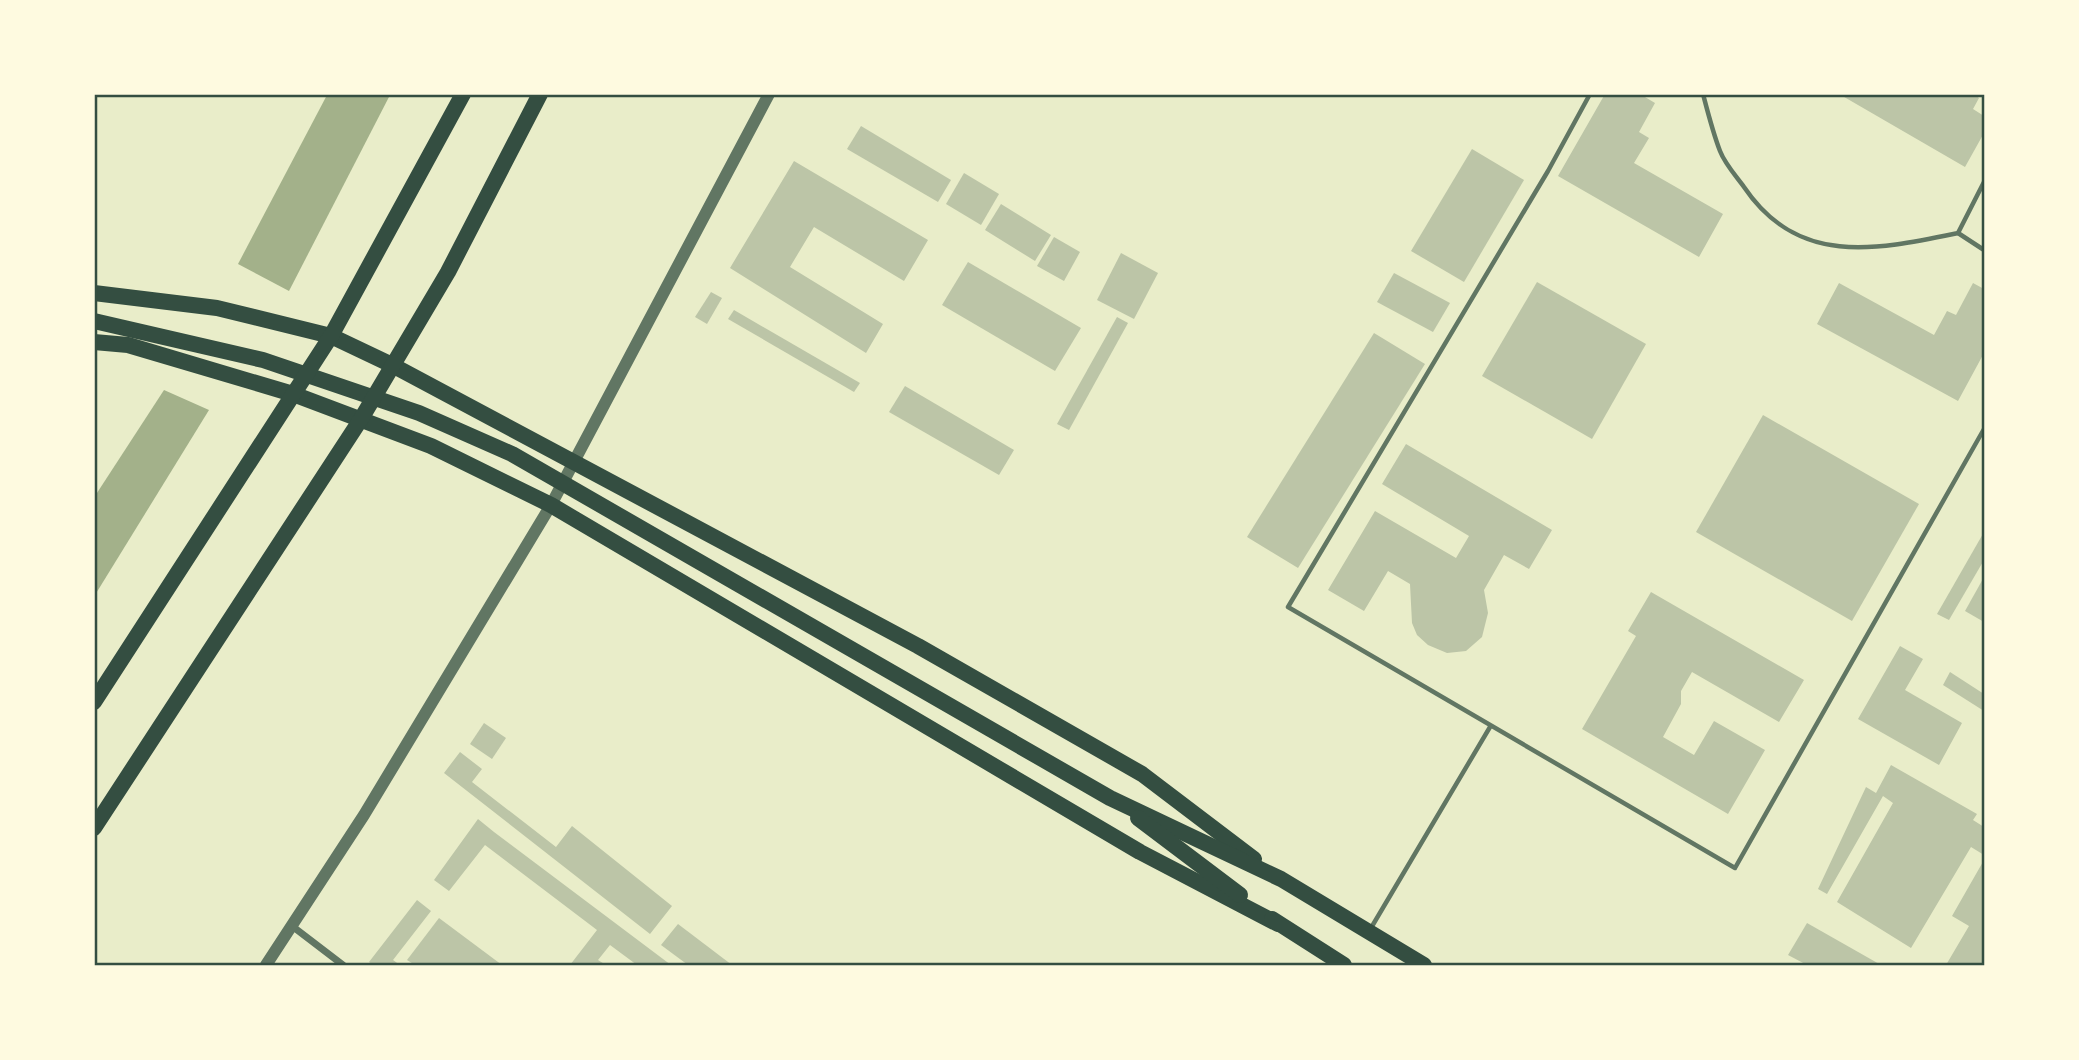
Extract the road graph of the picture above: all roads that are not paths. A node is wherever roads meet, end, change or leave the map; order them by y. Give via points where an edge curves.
1 (463, 94) edge
2 (540, 94) edge
3 (769, 94) edge
4 (1590, 94) edge
5 (1703, 94) edge
6 (1984, 182) edge
7 (1958, 233) junction
8 (1984, 250) edge
9 (94, 293) edge
10 (94, 321) edge
11 (331, 336) junction
12 (94, 342) edge
13 (392, 365) junction
14 (293, 394) junction
15 (361, 419) junction
16 (1984, 429) edge
17 (574, 462) junction
18 (551, 505) junction
19 (94, 702) edge
20 (1490, 727) junction
21 (1110, 797) junction
22 (94, 828) edge
23 (1281, 879) junction
24 (1278, 924) junction
25 (292, 926) junction
26 (1369, 931) junction
27 (266, 965) edge
28 (344, 965) edge
29 (1344, 965) edge
30 (1424, 965) edge

1 - 11 main road
2 - 13 main road via 448,272
3 - 17 street
4 - 20 lane via 1288,607
5 - 7 lane via 1721,154 1755,204 1782,228 1827,247 1890,247
6 - 7 lane
7 - 8 lane
9 - 11 main road via 217,308
10 - 21 main road via 263,360 419,413 512,454
11 - 13 main road
11 - 14 main road
12 - 14 main road via 128,345
13 - 15 main road
13 - 17 main road
14 - 15 main road
14 - 19 main road
15 - 18 main road via 431,446
15 - 22 main road
16 - 20 lane via 1735,868
17 - 18 street
17 - 23 main road via 918,646 1142,774
18 - 24 main road via 1140,852
18 - 25 street via 365,815
20 - 26 lane
21 - 23 main road
21 - 24 main road
23 - 26 main road
24 - 29 main road
25 - 27 street
25 - 28 street
26 - 30 main road

